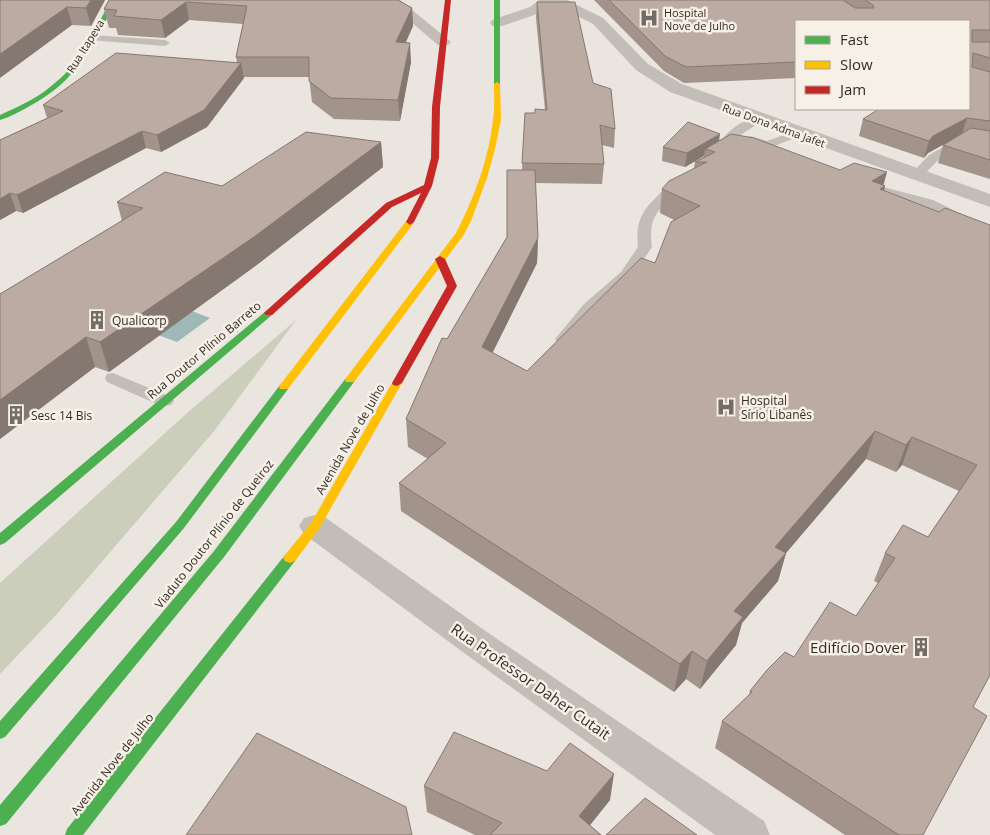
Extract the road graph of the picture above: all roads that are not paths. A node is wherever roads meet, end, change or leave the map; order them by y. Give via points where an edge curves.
1 (114, 0) edge
2 (392, 0) edge
3 (448, 0) edge
4 (497, 0) edge
5 (548, 0) edge
6 (556, 0) edge
7 (535, 10) junction
8 (580, 12) junction
9 (496, 23) junction
10 (92, 38) junction
11 (443, 42) junction
12 (166, 43) dead end
13 (0, 118) edge
14 (758, 119) junction
15 (798, 133) junction
16 (990, 144) edge
17 (732, 148) junction
18 (711, 160) edge
19 (689, 173) edge
20 (916, 176) junction
21 (855, 183) edge
22 (428, 186) junction
23 (990, 201) edge
24 (990, 233) edge
25 (440, 259) junction
26 (552, 352) edge
27 (113, 378) dead end
28 (165, 401) junction
29 (315, 526) junction
30 (0, 540) edge
31 (0, 732) edge
32 (0, 818) edge
33 (73, 835) edge
34 (749, 835) edge

1 - 10 main road, Rua Itapeva
2 - 11 street
3 - 11 main road
4 - 9 main road
5 - 7 street
6 - 8 street, Rua Dona Adma Jafet
7 - 8 street, Rua Dona Adma Jafet
7 - 9 street
8 - 14 street, Rua Dona Adma Jafet via 605,27 627,53 662,82
9 - 25 main road via 496,119 487,164 470,216
10 - 12 lane
10 - 13 main road, Rua Itapeva via 66,78 25,106
11 - 22 main road via 435,158
14 - 15 street, Rua Dona Adma Jafet
14 - 17 lane via 734,133
15 - 17 lane via 767,152 757,140 743,137
15 - 20 street, Rua Dona Adma Jafet
16 - 20 lane via 963,139 933,158
17 - 18 lane
19 - 26 lane via 646,218 644,247 626,275 589,307
20 - 23 street, Rua Dona Adma Jafet
21 - 24 lane via 928,203
22 - 28 main road, Rua Doutor Plínio Barreto via 389,205 297,289
22 - 31 main road via 412,220 180,525
25 - 29 main road, Avenida Nove de Julho via 452,286
25 - 32 main road, Viaduto Doutor Plínio de Queiroz via 219,554
27 - 28 lane
28 - 30 main road, Rua Doutor Plínio Barreto
29 - 33 main road, Avenida Nove de Julho
29 - 34 street, Rua Professor Daher Cutait

